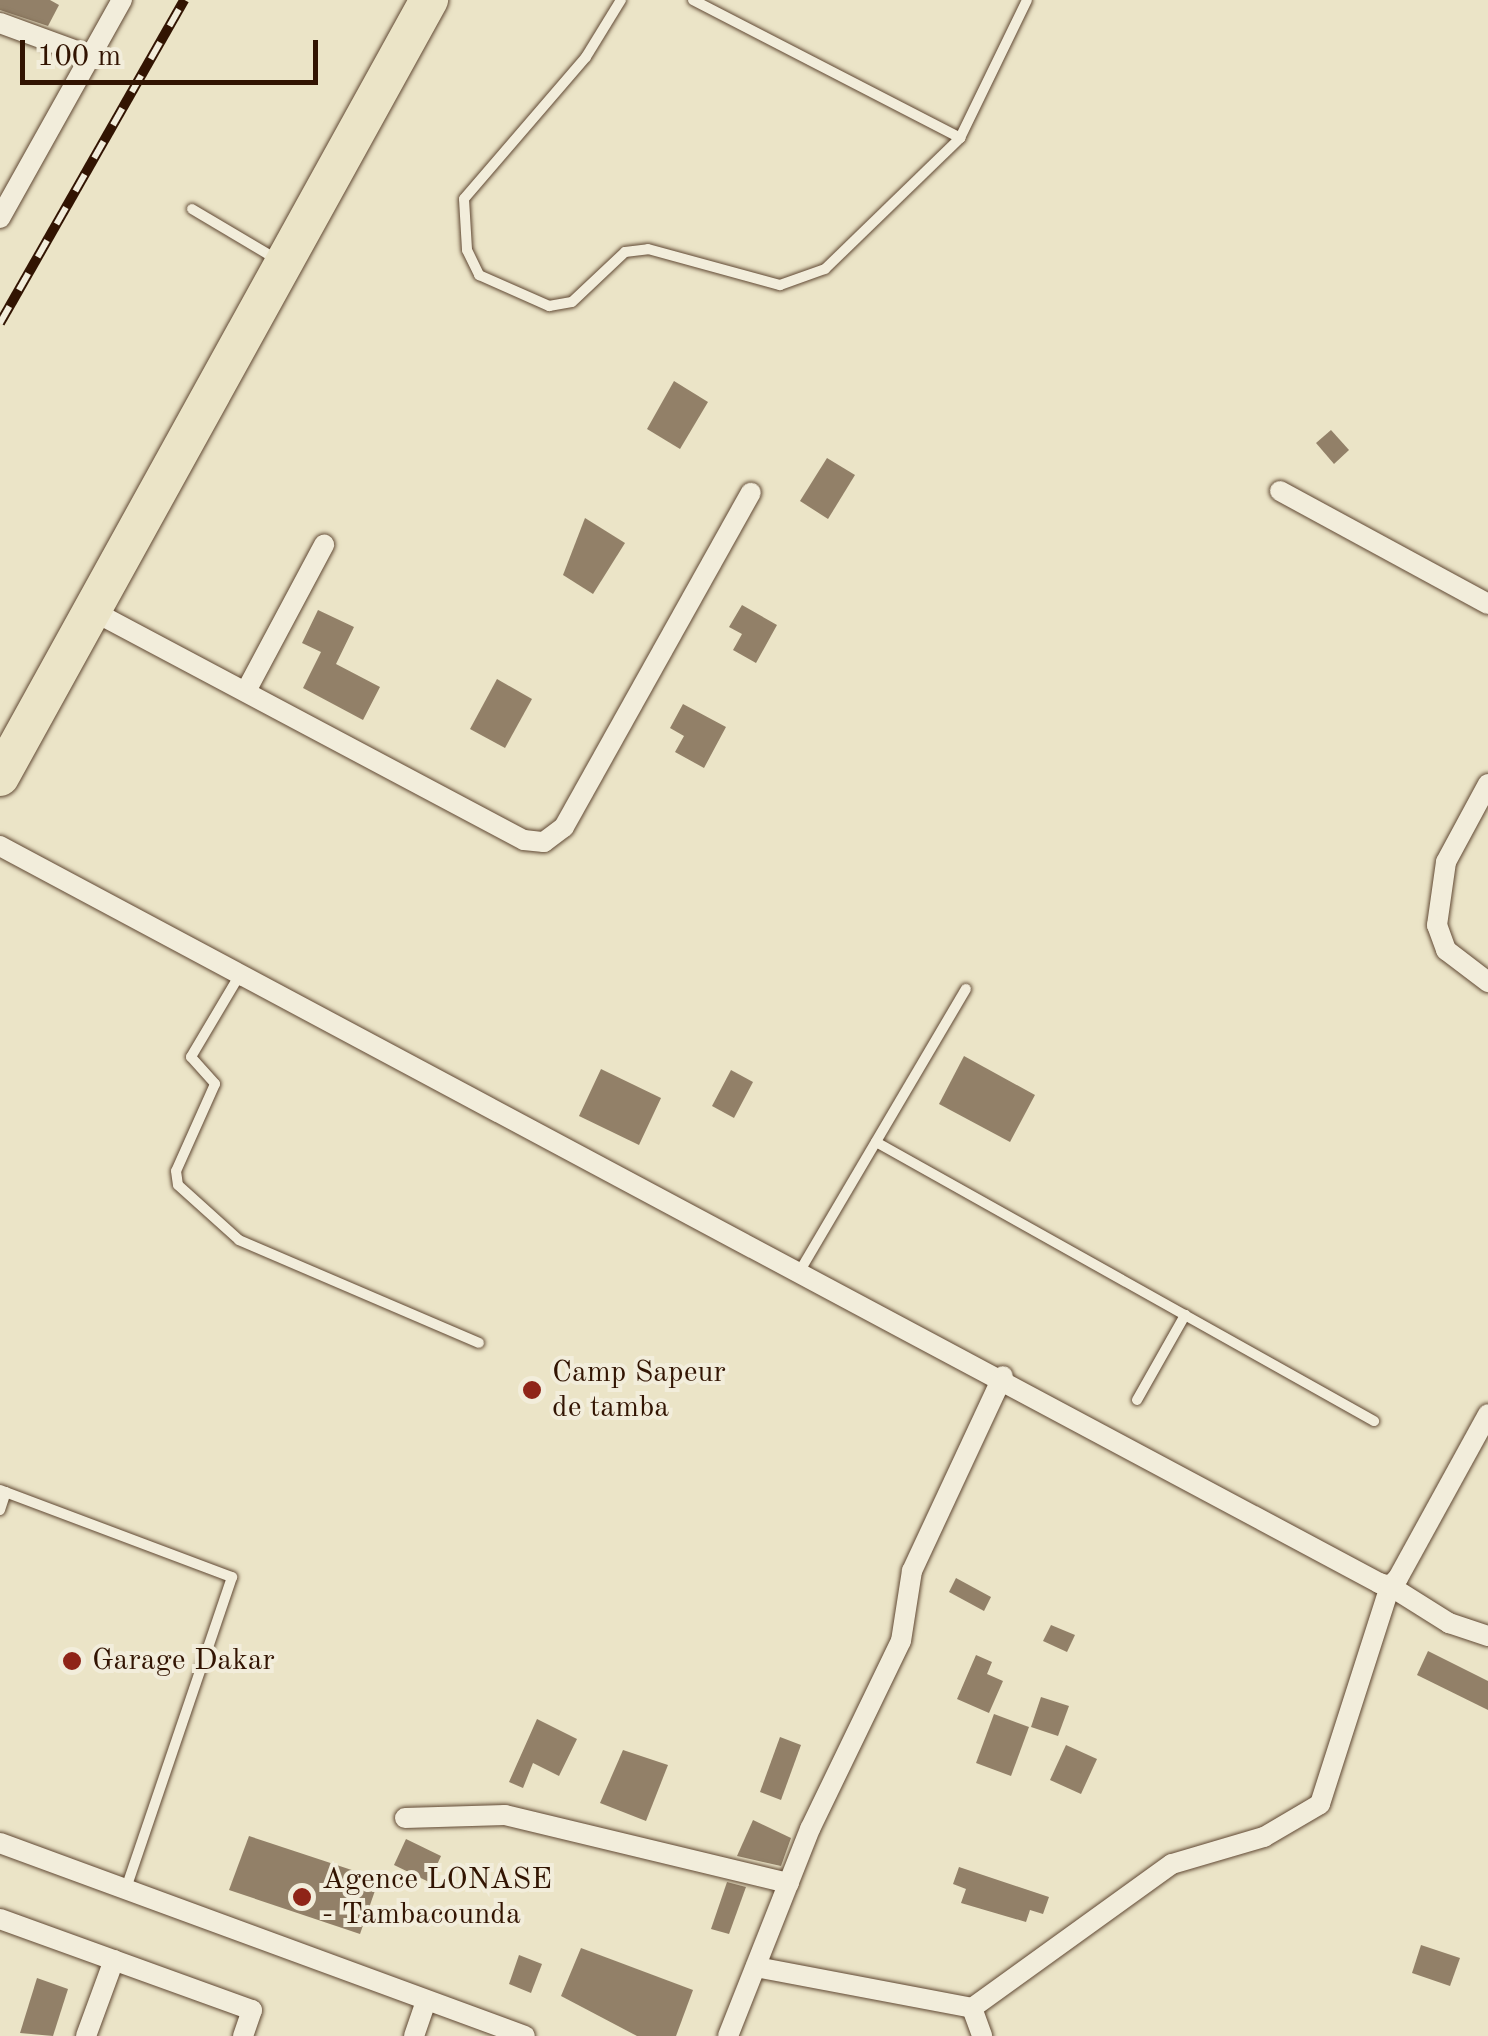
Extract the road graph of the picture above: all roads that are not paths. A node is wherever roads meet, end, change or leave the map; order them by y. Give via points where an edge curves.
1 (122, 0) edge
2 (429, 0) edge
3 (621, 0) edge
4 (693, 0) edge
5 (1027, 0) edge
6 (0, 23) edge
7 (90, 56) junction
8 (960, 138) junction
9 (10, 179) edge
10 (192, 209) dead end
11 (0, 218) edge
12 (284, 263) junction
13 (1280, 491) dead end
14 (751, 492) dead end
15 (324, 544) dead end
16 (1488, 604) edge
17 (91, 610) junction
18 (246, 690) junction
19 (0, 777) edge
20 (1488, 784) edge
21 (0, 846) edge
22 (242, 970) junction
23 (1488, 982) edge
24 (966, 989) dead end
25 (876, 1142) junction
26 (801, 1268) junction
27 (1186, 1315) junction
28 (480, 1343) dead end
29 (1003, 1376) junction
30 (1136, 1400) dead end
31 (1488, 1414) edge
32 (1374, 1421) dead end
33 (3, 1491) edge
34 (0, 1510) edge
35 (1390, 1586) junction
36 (1488, 1636) edge
37 (406, 1818) dead end
38 (0, 1843) edge
39 (789, 1883) junction
40 (126, 1888) junction
41 (0, 1919) edge
42 (114, 1960) junction
43 (756, 1967) junction
44 (426, 2002) junction
45 (972, 2008) junction
46 (86, 2036) edge
47 (243, 2036) edge
48 (414, 2036) edge
49 (525, 2036) edge
50 (728, 2036) edge
51 (982, 2036) edge

1 - 7 street
2 - 12 highway
3 - 8 lane via 586,56 464,199 467,250 480,274 549,306 572,302 625,252 648,249 780,286 801,282 860,244
4 - 8 lane
5 - 8 lane
6 - 7 street
7 - 9 street
9 - 11 street
10 - 12 lane
12 - 17 highway
13 - 16 street
14 - 18 street via 564,827 544,842 524,840
15 - 18 street
17 - 18 street
17 - 19 highway
20 - 23 street via 1446,862 1437,925 1446,950
21 - 22 street
22 - 26 street
22 - 28 lane via 191,1058 214,1084 176,1172 178,1186 239,1240
24 - 25 lane
25 - 26 lane
25 - 27 lane
26 - 29 street
27 - 30 lane
27 - 32 lane
29 - 35 street
29 - 39 street via 912,1571 901,1641
31 - 35 street
33 - 34 lane
33 - 40 lane via 232,1577
35 - 36 street via 1449,1623
35 - 45 street via 1320,1804 1264,1837 1172,1864
37 - 39 street via 505,1816
38 - 40 street
39 - 43 street
40 - 44 street
41 - 42 street
42 - 46 street
42 - 47 street via 252,2010
43 - 45 street
43 - 50 street
44 - 48 street
44 - 49 street
45 - 51 street

